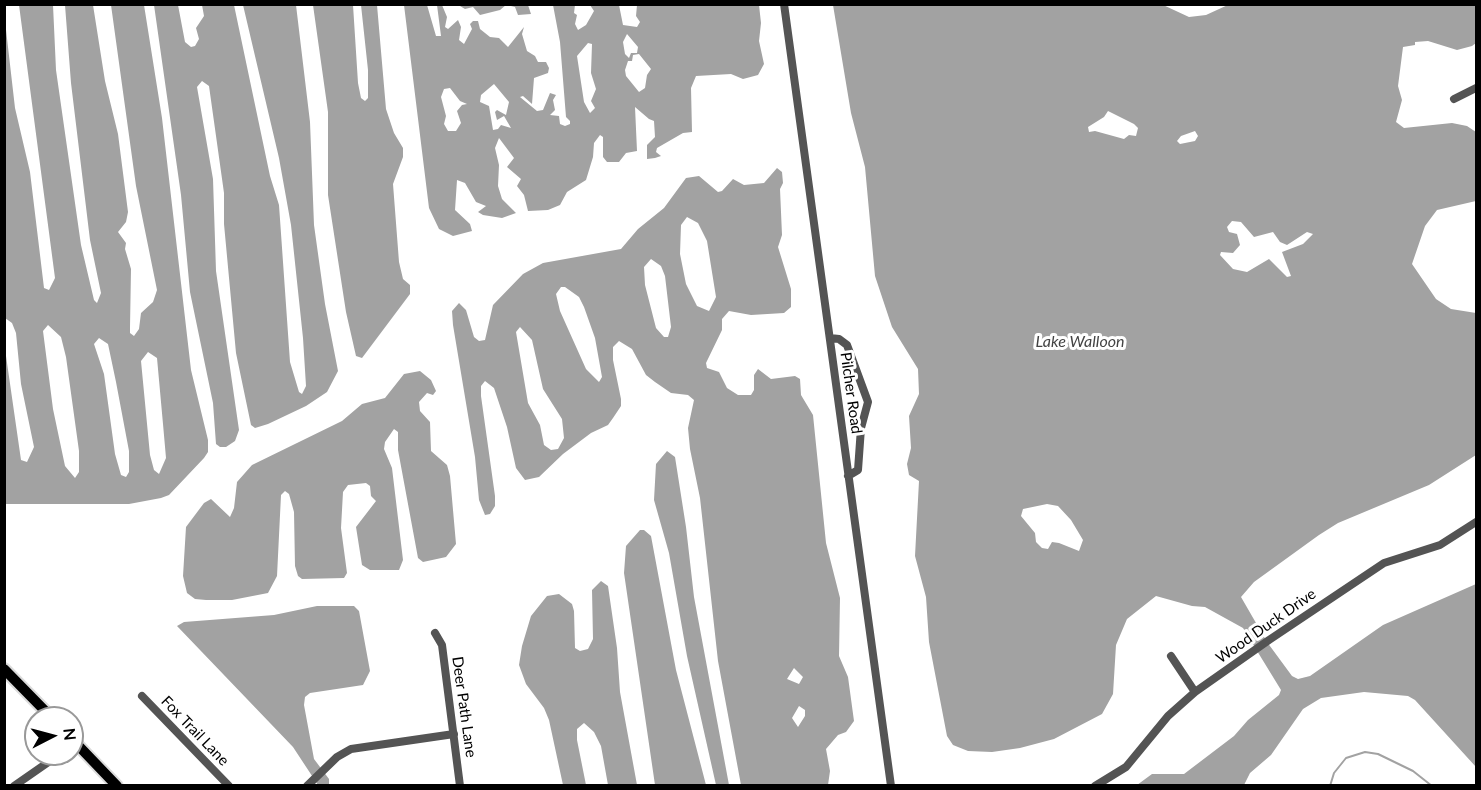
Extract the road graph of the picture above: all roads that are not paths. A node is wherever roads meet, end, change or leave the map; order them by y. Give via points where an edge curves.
1 (784, 4) edge
2 (1476, 88) edge
3 (1454, 99) dead end
4 (830, 338) junction
5 (849, 476) junction
6 (1476, 522) edge
7 (435, 633) dead end
8 (1171, 656) dead end
9 (4, 669) edge
10 (1195, 692) junction
11 (142, 696) dead end
12 (40, 706) edge
13 (454, 734) junction
14 (84, 754) edge
15 (43, 766) edge
16 (892, 785) edge
17 (14, 786) edge
18 (117, 786) edge
19 (229, 786) edge
20 (307, 786) edge
21 (460, 786) edge
22 (1095, 786) edge

1 - 4 street, Pilcher Road
2 - 3 street
4 - 5 street, Pilcher Road
4 - 5 street via 847,345 868,402 861,428 858,470
5 - 16 street, Pilcher Road
6 - 10 street, Wood Duck Drive via 1440,545 1384,563
7 - 13 street, Deer Path Lane via 442,645
8 - 10 street
9 - 12 main road
10 - 22 street, Wood Duck Drive via 1168,716 1126,767
11 - 19 street, Fox Trail Lane
13 - 20 street via 358,746 342,753
13 - 21 street, Deer Path Lane
14 - 18 main road
15 - 17 street

